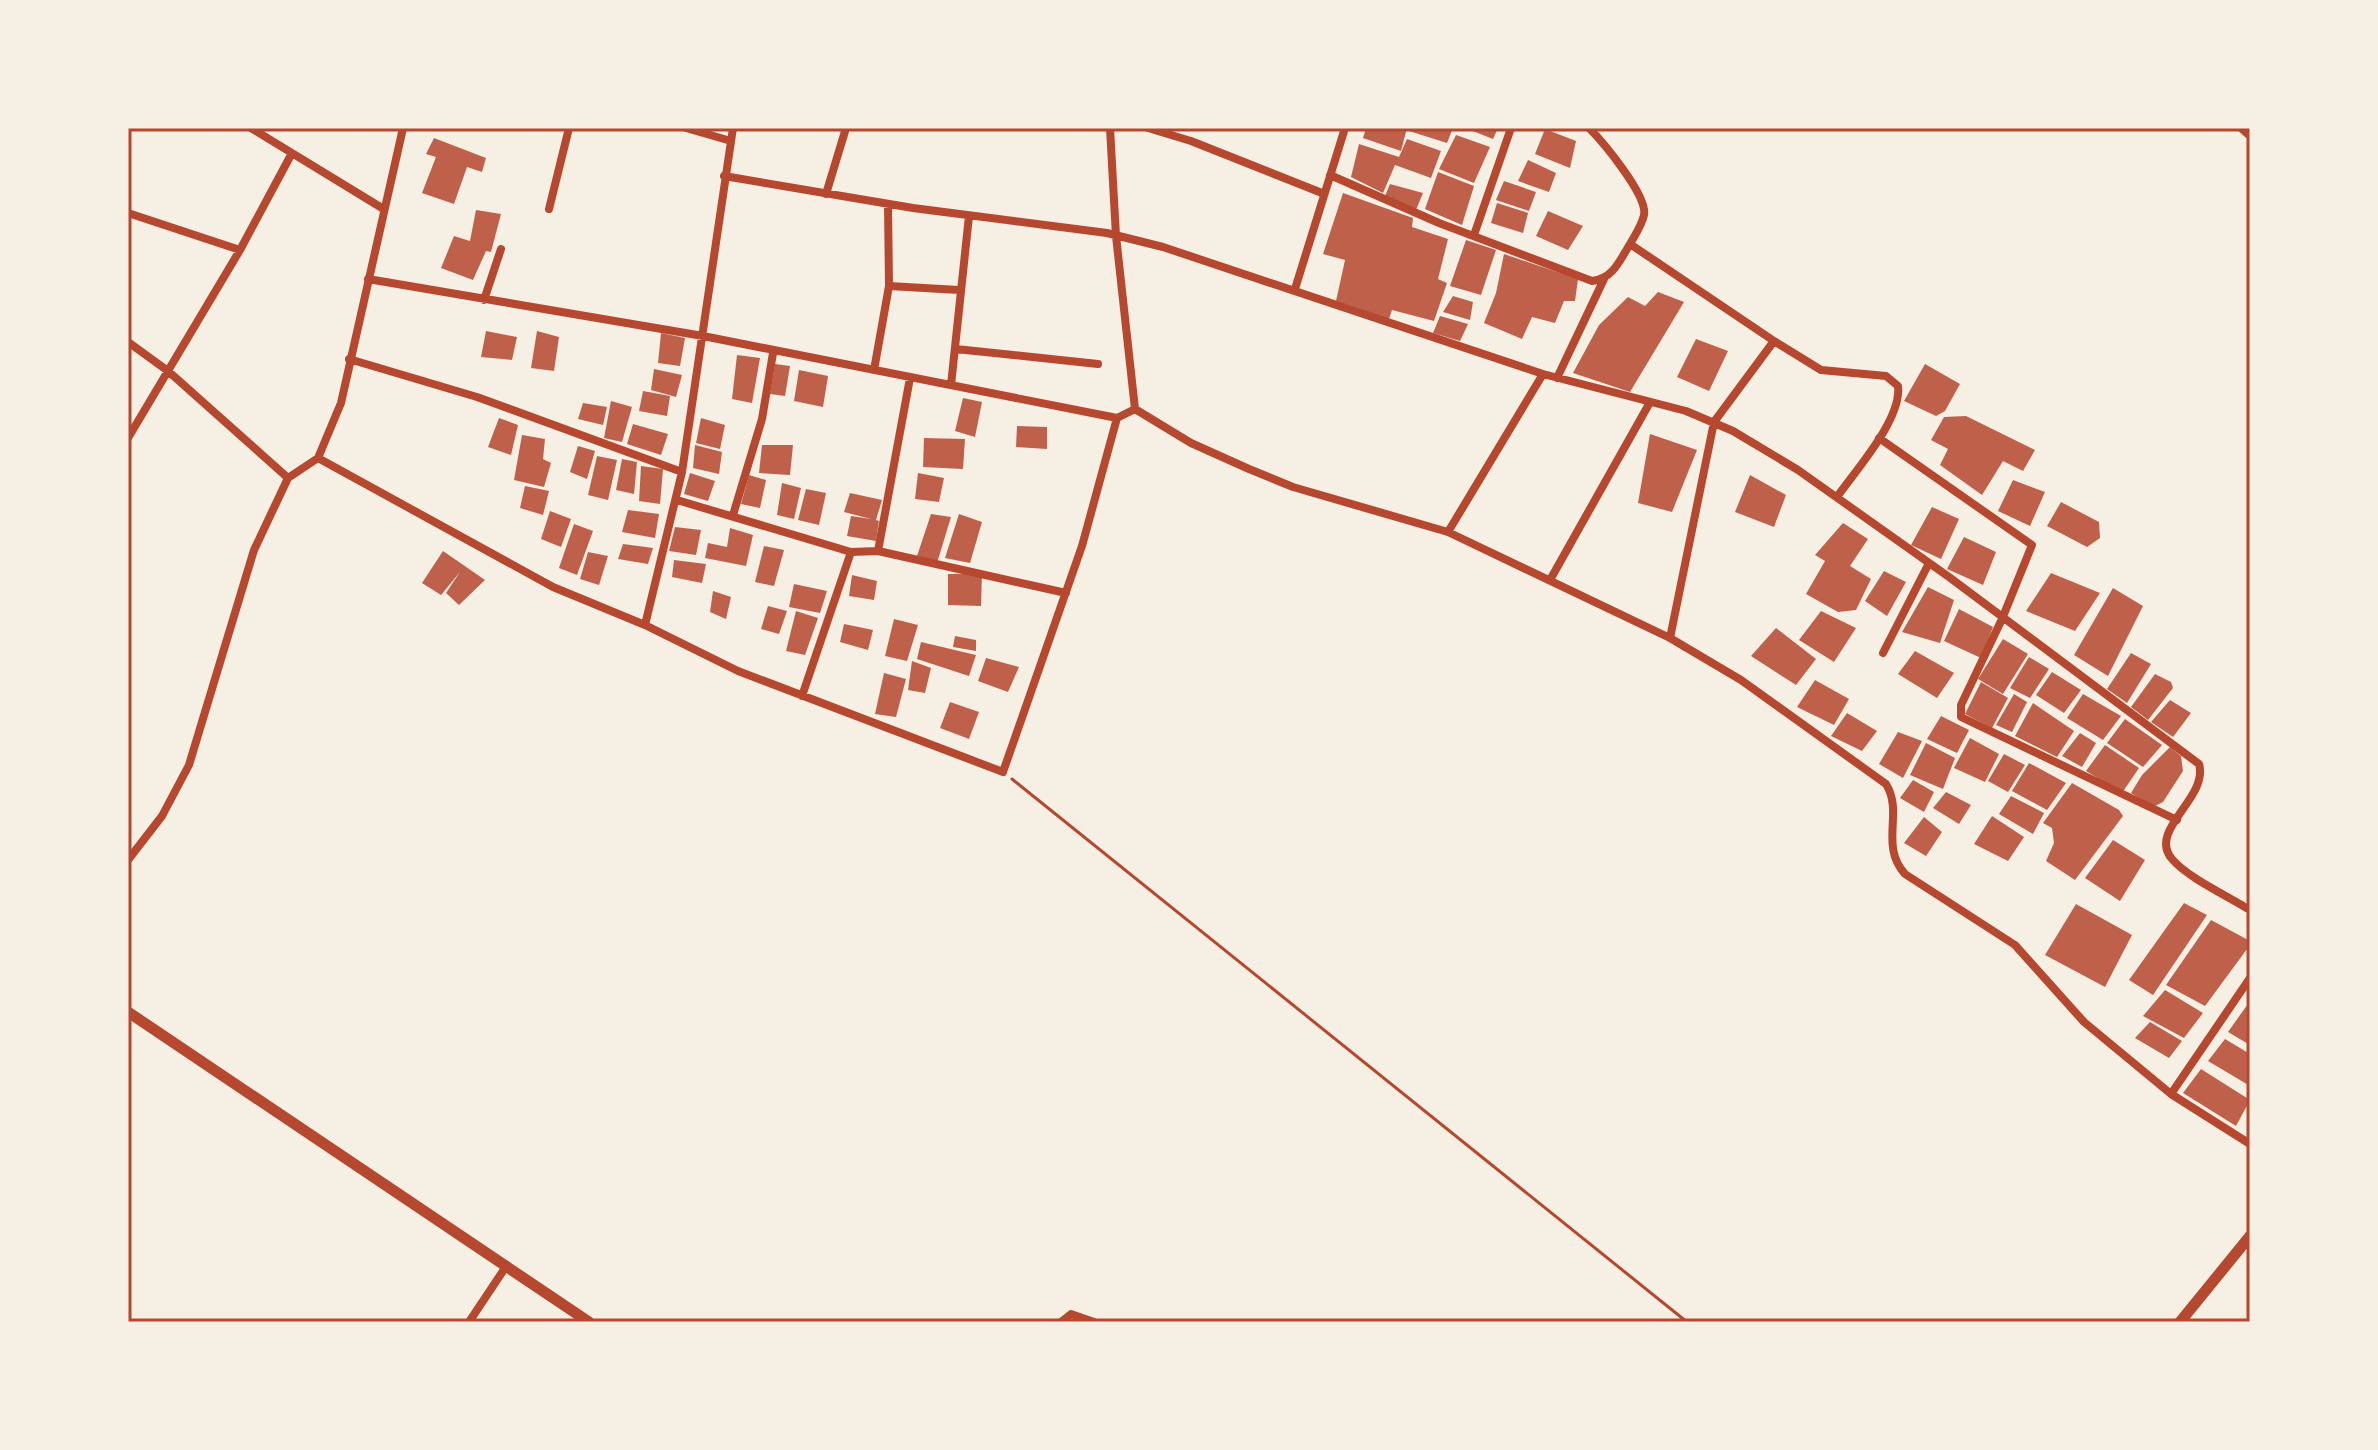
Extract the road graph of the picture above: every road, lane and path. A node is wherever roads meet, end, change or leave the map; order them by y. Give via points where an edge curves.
1 (251, 128) edge
2 (403, 128) edge
3 (569, 128) edge
4 (686, 128) edge
5 (733, 128) edge
6 (846, 128) edge
7 (1110, 128) edge
8 (1148, 128) edge
9 (1345, 128) edge
10 (1511, 128) edge
11 (1589, 128) edge
12 (2241, 128) edge
13 (2250, 136) edge
14 (731, 141) junction
15 (292, 153) junction
16 (1330, 175) junction
17 (724, 176) junction
18 (1322, 193) junction
19 (826, 194) junction
20 (888, 204) junction
21 (382, 208) junction
22 (549, 209) dead end
23 (128, 213) edge
24 (969, 216) junction
25 (1474, 235) junction
26 (1116, 236) junction
27 (1630, 244) junction
28 (501, 249) dead end
29 (240, 250) junction
30 (368, 279) junction
31 (1604, 279) junction
32 (889, 286) junction
33 (1295, 289) junction
34 (959, 290) junction
35 (484, 300) junction
36 (703, 336) junction
37 (1774, 341) junction
38 (128, 342) edge
39 (956, 349) junction
40 (773, 353) junction
41 (349, 359) junction
42 (1098, 364) dead end
43 (874, 370) junction
44 (168, 371) junction
45 (1543, 374) junction
46 (910, 378) junction
47 (1557, 378) junction
48 (951, 385) junction
49 (1649, 404) junction
50 (1135, 409) junction
51 (1117, 418) junction
52 (1714, 422) junction
53 (128, 438) edge
54 (1879, 438) junction
55 (318, 458) junction
56 (682, 472) junction
57 (288, 478) junction
58 (1837, 497) junction
59 (677, 500) junction
60 (733, 515) junction
61 (1448, 532) junction
62 (878, 551) junction
63 (851, 552) junction
64 (1929, 563) junction
65 (1550, 580) junction
66 (1066, 593) junction
67 (2002, 619) junction
68 (645, 625) junction
69 (1670, 638) junction
70 (1883, 653) dead end
71 (802, 696) junction
72 (1003, 772) junction
73 (2177, 820) junction
74 (128, 860) edge
75 (2250, 910) edge
76 (2250, 978) edge
77 (128, 1012) edge
78 (2171, 1094) junction
79 (2250, 1144) edge
80 (2250, 1236) edge
81 (507, 1265) junction
82 (469, 1322) edge
83 (589, 1322) edge
84 (1061, 1322) edge
85 (1094, 1322) edge
86 (1687, 1322) edge
87 (2180, 1322) edge

1 - 15 street
2 - 21 street
3 - 22 street
4 - 14 street
5 - 14 street
6 - 19 street
7 - 26 street
8 - 18 street
9 - 16 street
10 - 25 street
11 - 27 street via 1642,201 1644,214
12 - 13 street
14 - 17 street
15 - 21 street
15 - 29 street
16 - 18 street
16 - 25 street
17 - 19 street
17 - 36 street
18 - 33 street
19 - 20 street
20 - 24 street
20 - 32 street
21 - 30 street
23 - 29 street
24 - 26 street
24 - 34 street
25 - 31 street via 1587,280
26 - 33 street
26 - 50 street
27 - 31 street
27 - 37 street
28 - 35 street
29 - 44 street
30 - 35 street
30 - 41 street
31 - 47 street
32 - 34 street
32 - 43 street
33 - 45 street
34 - 39 street
35 - 36 street
36 - 40 street
36 - 56 street
37 - 52 street
37 - 54 street via 1821,370 1895,380 1897,403
38 - 44 street
39 - 42 street
39 - 48 street
40 - 43 street
40 - 60 street via 762,419
41 - 55 street via 341,403
41 - 56 street via 477,397
43 - 46 street
44 - 53 street
44 - 57 street
45 - 47 street
45 - 61 street
46 - 48 street
46 - 62 street
47 - 49 street
48 - 51 street
49 - 52 street
49 - 65 street
50 - 51 street
50 - 61 street via 1191,443 1278,481
51 - 66 street
52 - 58 street via 1765,448
52 - 69 street
54 - 58 street
54 - 67 street via 2029,540 2031,551
55 - 57 street
55 - 68 street via 553,587
56 - 59 street
57 - 74 street via 254,550 189,765 162,816
58 - 64 street
59 - 60 street
59 - 68 street
60 - 63 street
61 - 65 street
62 - 63 street
62 - 66 street
63 - 71 street
64 - 67 street
64 - 70 street
65 - 69 street
66 - 72 street
67 - 73 street via 2199,764 2196,792
67 - 73 street via 1961,705 1961,717
68 - 71 street
69 - 78 street via 1719,665 1878,776 1893,798 1890,846 1905,874 2015,945 2084,1022
71 - 72 street
72 - 86 path
73 - 75 street via 2166,843 2170,857
76 - 78 street
77 - 81 street
78 - 79 street
80 - 87 street
81 - 82 street
81 - 83 street
84 - 85 street via 1071,1314

